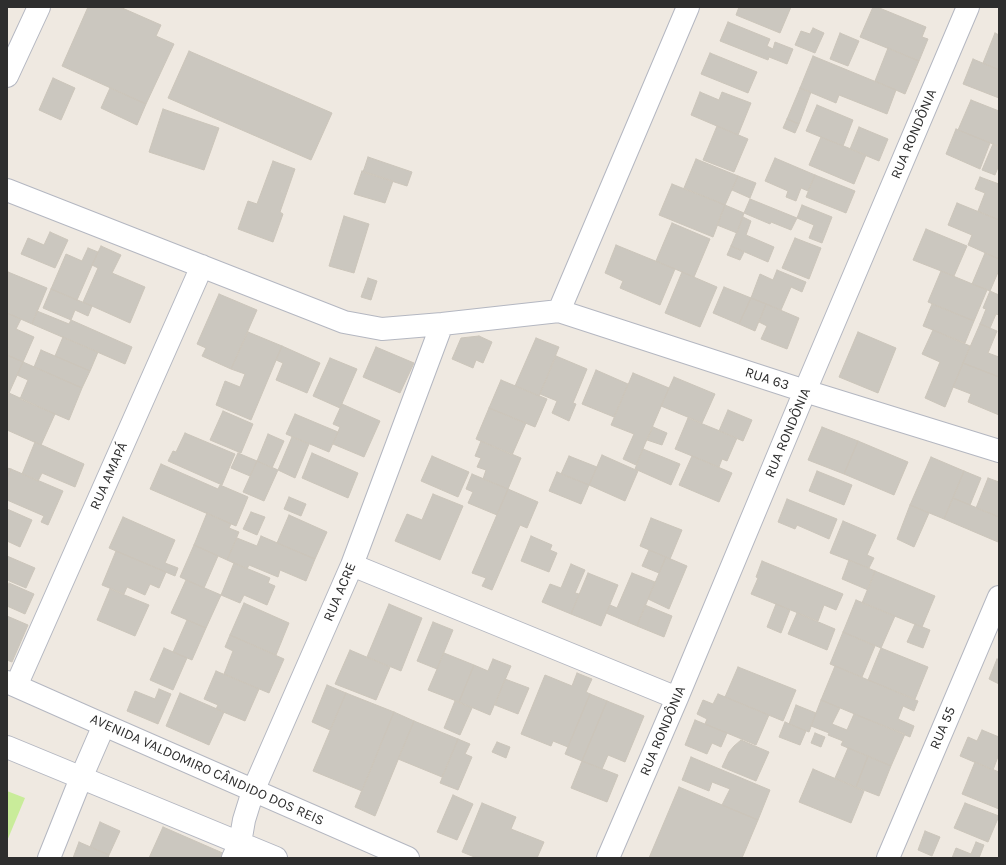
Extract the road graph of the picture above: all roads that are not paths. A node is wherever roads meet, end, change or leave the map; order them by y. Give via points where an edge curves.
1 (38, 7) edge
2 (688, 7) edge
3 (968, 7) edge
4 (7, 76) edge
5 (7, 190) edge
6 (202, 266) junction
7 (559, 311) junction
8 (442, 324) junction
9 (805, 391) junction
10 (999, 451) edge
11 (352, 565) junction
12 (999, 597) edge
13 (12, 684) edge
14 (677, 698) junction
15 (104, 726) junction
16 (7, 747) edge
17 (81, 778) junction
18 (253, 790) junction
19 (236, 850) edge
20 (49, 858) edge
21 (276, 858) edge
22 (408, 858) edge
23 (608, 858) edge
24 (888, 858) edge

1 - 4 street
2 - 7 street
3 - 9 street, RUA RONDÔNIA
5 - 6 street
6 - 8 street via 344,322 382,329
6 - 13 street, RUA AMAPÁ
7 - 8 street
7 - 9 street, RUA 63
8 - 11 street, RUA ACRE
9 - 10 street, RUA 63
9 - 14 street, RUA RONDÔNIA
11 - 14 street
11 - 18 street, RUA ACRE
12 - 24 street, RUA 55
13 - 15 street, AVENIDA VALDOMIRO CÂNDIDO DOS REIS
14 - 23 street, RUA RONDÔNIA
15 - 17 street
15 - 18 street, AVENIDA VALDOMIRO CÂNDIDO DOS REIS
16 - 17 street
17 - 19 street
17 - 20 street
18 - 19 street, RUA ACRE
18 - 22 street, AVENIDA VALDOMIRO CÂNDIDO DOS REIS
19 - 21 street

